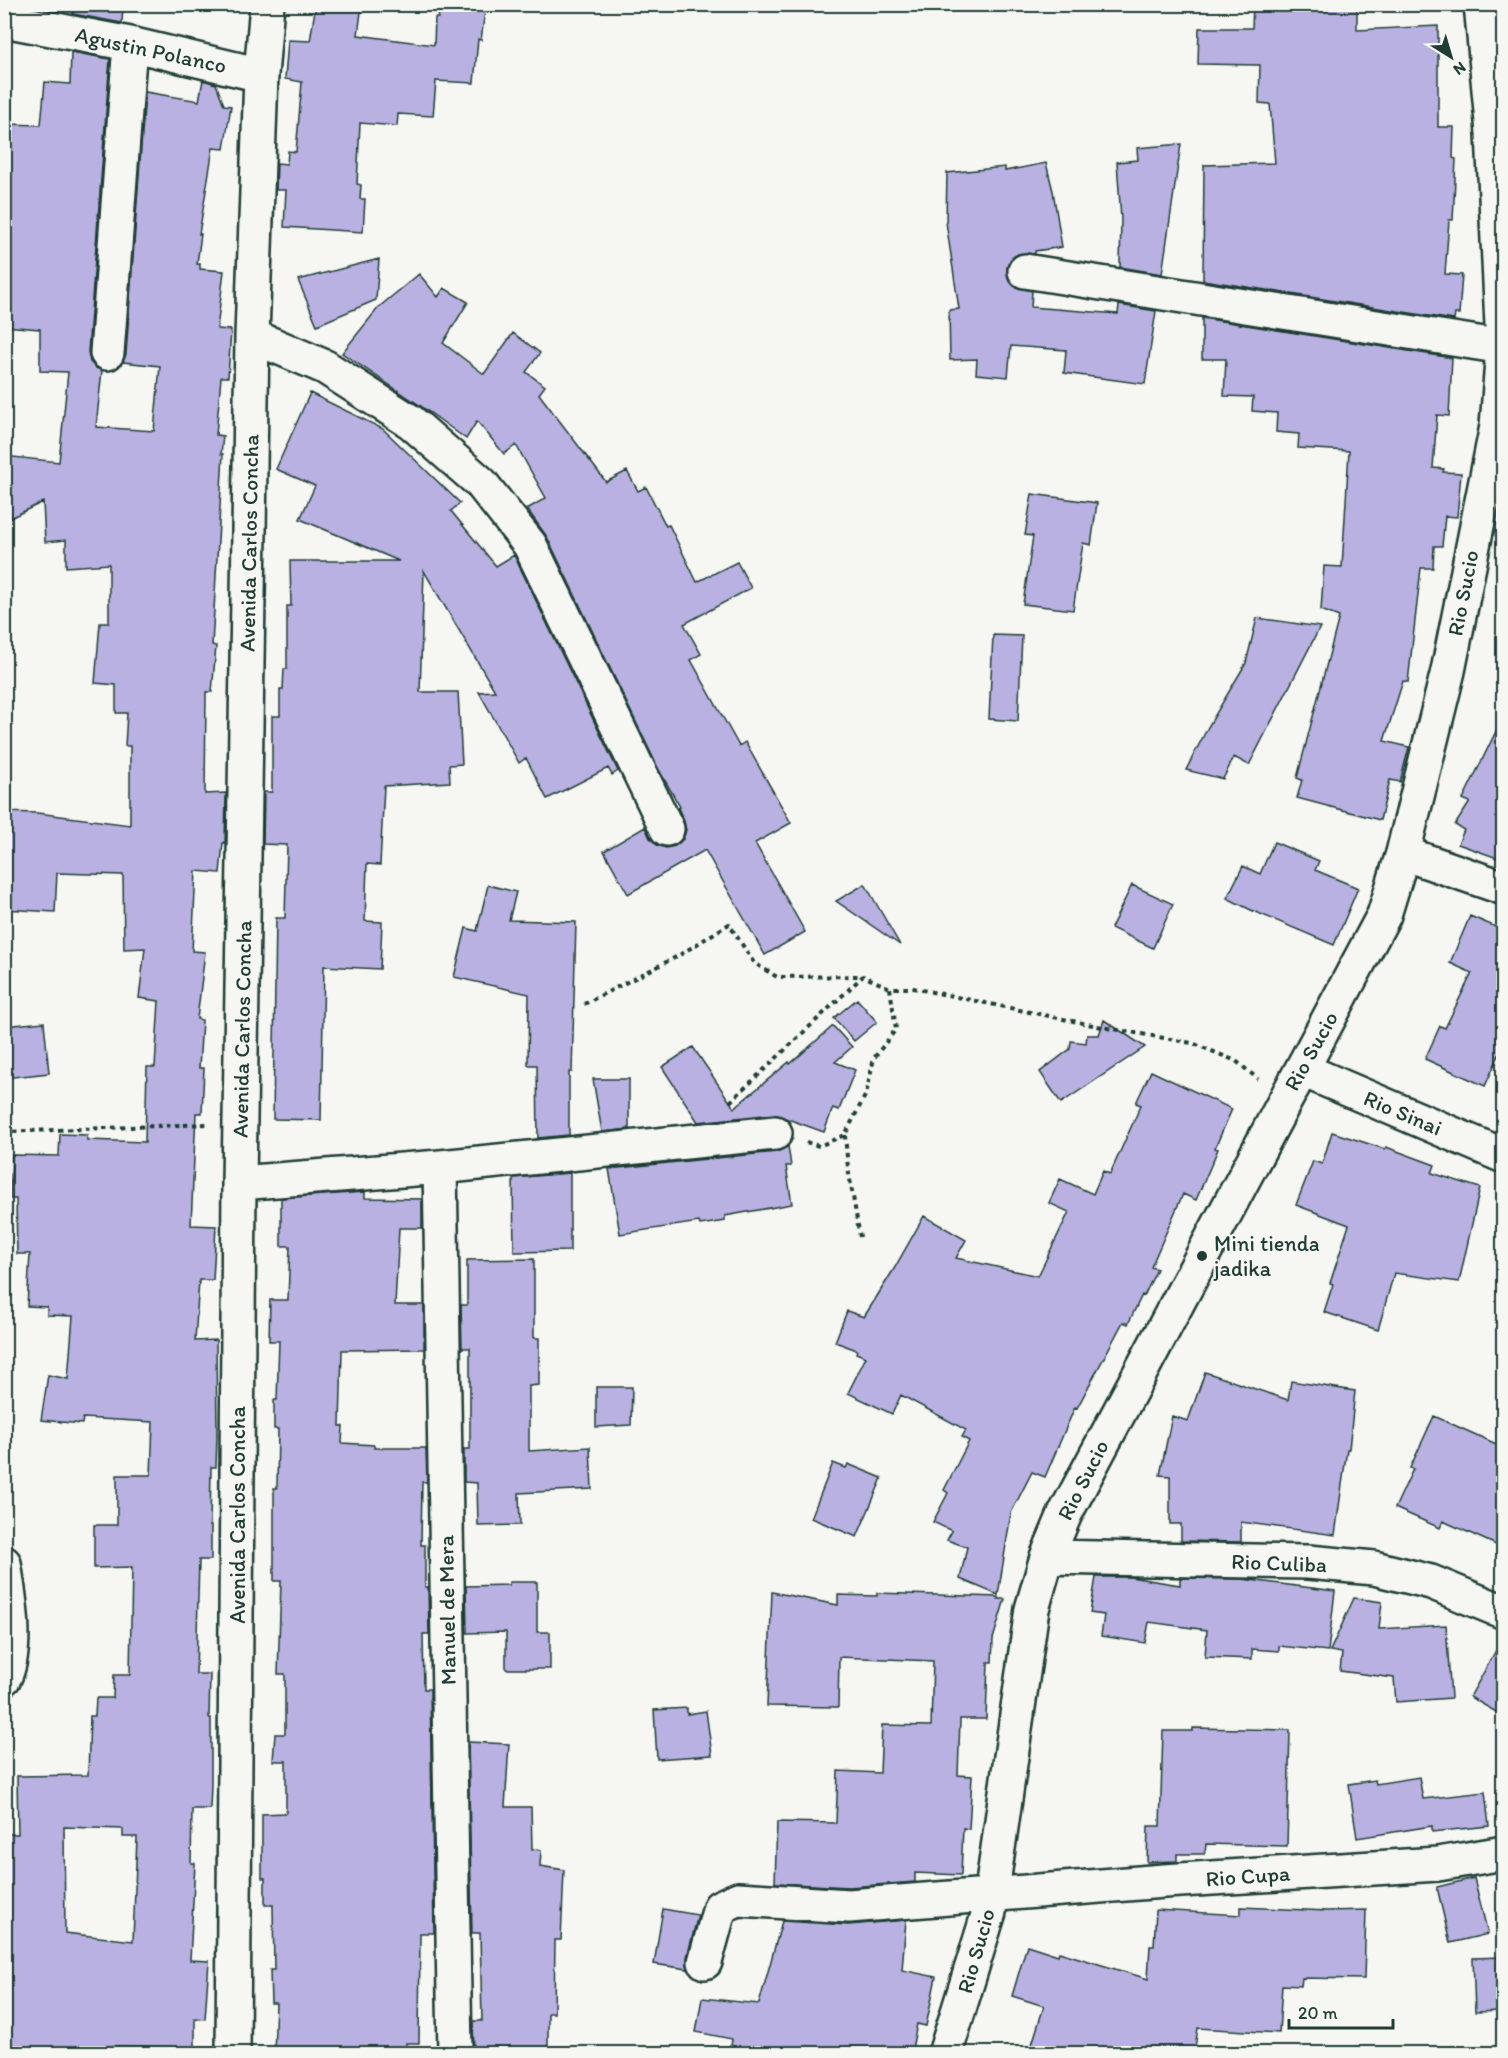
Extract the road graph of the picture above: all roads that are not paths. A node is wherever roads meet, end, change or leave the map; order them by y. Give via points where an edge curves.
1 (267, 4) edge
2 (1481, 4) edge
3 (4, 20) edge
4 (130, 44) junction
5 (261, 75) junction
6 (1498, 133) edge
7 (1025, 271) dead end
8 (252, 336) junction
9 (1503, 347) edge
10 (108, 353) dead end
11 (1500, 426) edge
12 (667, 829) dead end
13 (1403, 853) junction
14 (1503, 888) edge
15 (1303, 1070) junction
16 (775, 1132) road end
17 (1503, 1156) edge
18 (440, 1167) junction
19 (239, 1183) junction
20 (1047, 1557) junction
21 (4, 1563) edge
22 (1503, 1612) edge
23 (4, 1678) edge
24 (1503, 1853) edge
25 (991, 1894) junction
26 (705, 1962) dead end
27 (233, 2054) edge
28 (455, 2054) edge
29 (945, 2054) edge

1 - 5 street, Avenida Carlos Concha
2 - 6 street, Rio Sucio
3 - 4 street, Agustin Polanco
4 - 5 street, Agustin Polanco
4 - 10 street
5 - 8 street, Avenida Carlos Concha
6 - 9 street, Rio Sucio
7 - 9 street
8 - 12 street via 325,367 411,422 481,483 530,545
8 - 19 street, Avenida Carlos Concha
9 - 11 street, Rio Sucio
11 - 13 street, Rio Sucio via 1448,671
13 - 14 street
13 - 15 street, Rio Sucio via 1384,915
15 - 17 street, Rio Sinai
15 - 20 street, Rio Sucio via 1065,1514
16 - 18 street
18 - 19 street
18 - 28 street, Manuel de Mera
19 - 27 street, Avenida Carlos Concha
20 - 22 street, Rio Culiba via 1308,1562 1374,1568 1431,1582
20 - 25 street, Rio Sucio via 1032,1608
21 - 23 street via 12,1631
24 - 25 street, Rio Cupa via 1438,1864
25 - 26 street, Rio Cupa via 849,1906 738,1899 720,1907
25 - 29 street, Rio Sucio via 989,1912

